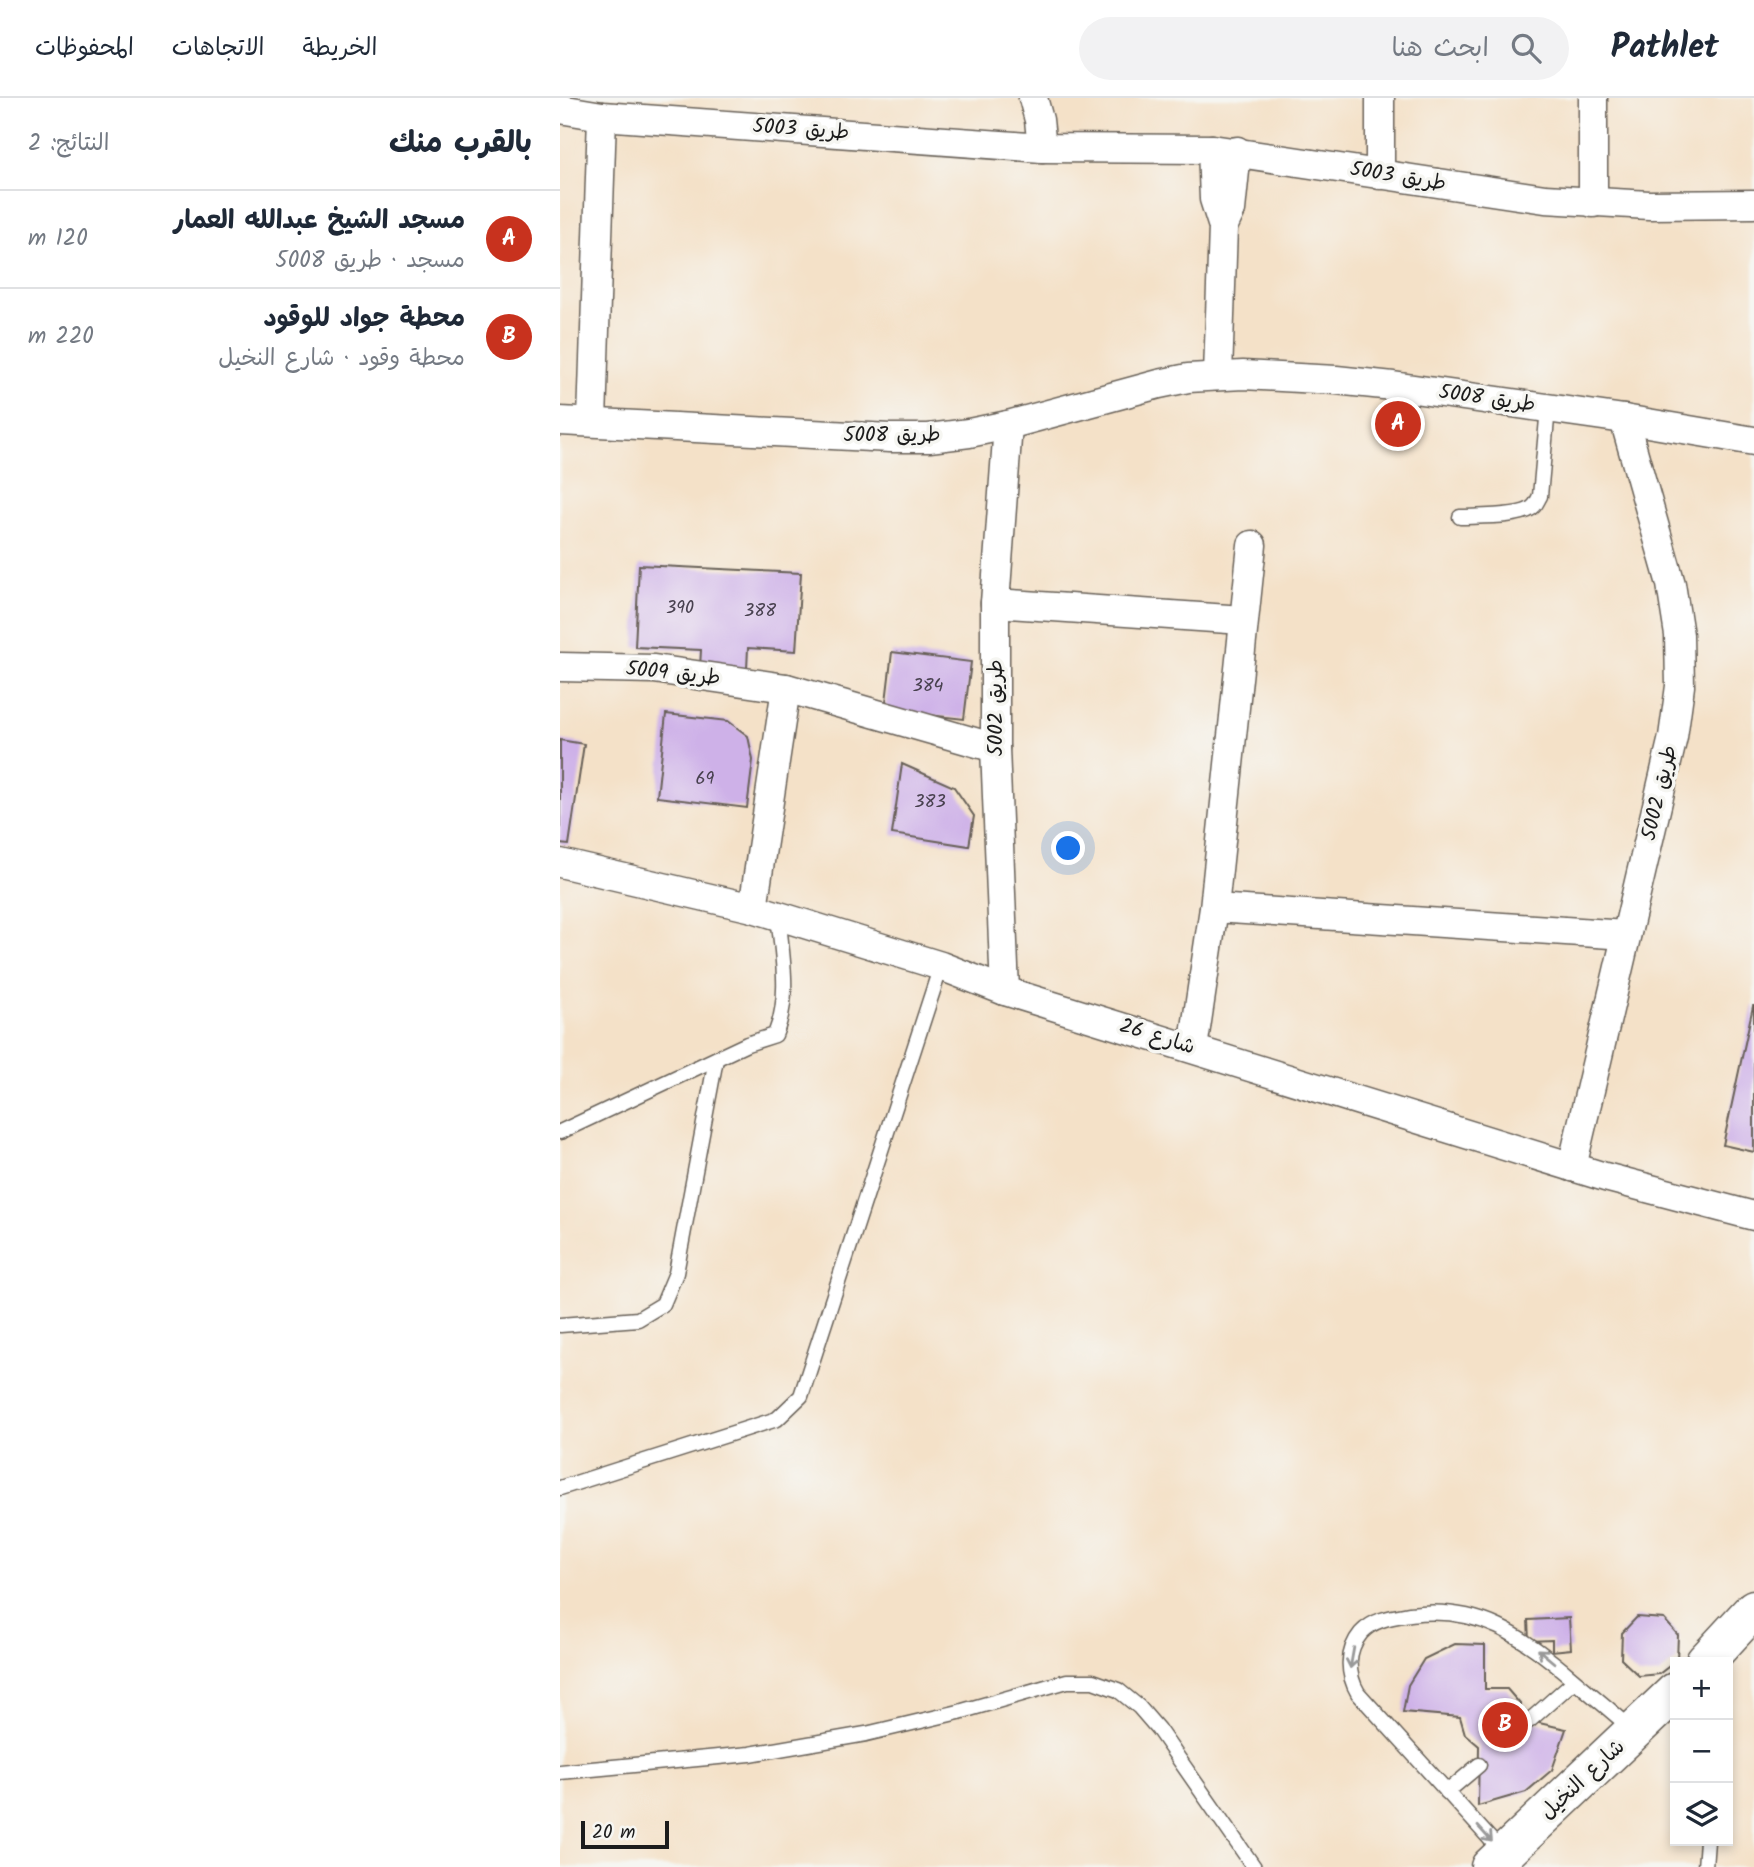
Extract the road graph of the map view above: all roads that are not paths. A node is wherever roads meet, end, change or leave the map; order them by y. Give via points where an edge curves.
1 (1033, 98) edge
2 (1380, 98) edge
3 (1593, 98) edge
4 (560, 109) edge
5 (602, 116) junction
6 (1042, 148) junction
7 (1224, 150) junction
8 (1380, 174) junction
9 (1593, 203) junction
10 (1754, 204) edge
11 (1218, 375) junction
12 (1548, 408) junction
13 (1624, 419) junction
14 (560, 421) edge
15 (592, 421) junction
16 (1008, 425) junction
17 (1754, 440) edge
18 (1460, 517) dead end
19 (1252, 545) dead end
20 (995, 603) junction
21 (1243, 620) junction
22 (560, 667) edge
23 (786, 688) junction
24 (995, 748) junction
25 (560, 863) edge
26 (1214, 908) junction
27 (765, 911) junction
28 (1626, 935) junction
29 (941, 966) junction
30 (1005, 991) junction
31 (1193, 1048) junction
32 (716, 1059) junction
33 (560, 1132) edge
34 (1572, 1167) junction
35 (1754, 1216) edge
36 (560, 1325) edge
37 (560, 1488) edge
38 (1754, 1609) edge
39 (1717, 1656) edge
40 (1574, 1681) junction
41 (1670, 1697) edge
42 (1529, 1721) dead end
43 (1636, 1731) junction
44 (1479, 1765) dead end
45 (560, 1772) edge
46 (1447, 1792) junction
47 (1707, 1846) edge
48 (1497, 1861) edge
49 (1254, 1867) edge
50 (1705, 1867) edge

1 - 6 street
2 - 8 street
3 - 9 street
4 - 5 street, طريق 5003
5 - 6 street, طريق 5003
5 - 15 street
6 - 7 street, طريق 5003
7 - 8 street, طريق 5003
7 - 11 street via 1231,210 1223,227
8 - 9 street, طريق 5003
9 - 10 street, طريق 5003
11 - 12 street, طريق 5008 via 1336,380
11 - 16 street, طريق 5008 via 1159,384
12 - 13 street, طريق 5008
12 - 18 lane via 1540,496 1534,507 1513,514
13 - 17 street, طريق 5008
13 - 28 street, طريق 5002 via 1671,584 1680,686 1673,737
14 - 15 street, طريق 5008
15 - 16 street, طريق 5008 via 890,438 929,438
16 - 20 street, طريق 5002
19 - 21 street
20 - 21 street
20 - 24 street, طريق 5002
21 - 26 street
22 - 23 street, طريق 5009 via 654,669
23 - 24 street, طريق 5009
23 - 27 street
24 - 30 street, طريق 5002
25 - 27 street, شارع 26
26 - 28 street
26 - 31 street
27 - 29 street, شارع 26
27 - 32 lane via 786,994 783,1016 775,1035
28 - 34 street, طريق 5002
29 - 30 street, شارع 26
29 - 37 lane via 801,1396 777,1419
30 - 31 street, شارع 26
31 - 34 street, شارع 26
32 - 33 lane
32 - 36 lane via 676,1273 663,1304 638,1319
34 - 35 street, شارع 26
38 - 39 street
40 - 42 lane
40 - 43 lane
40 -> 46 lane via 1528,1643 1483,1619 1423,1612 1370,1626 1350,1657 1352,1682
41 - 43 street, شارع النخيل
43 - 48 street, شارع النخيل
44 - 46 lane
45 - 49 lane via 750,1754 959,1713 1067,1681 1093,1681 1118,1690 1139,1707
46 -> 48 lane
47 - 50 lane

